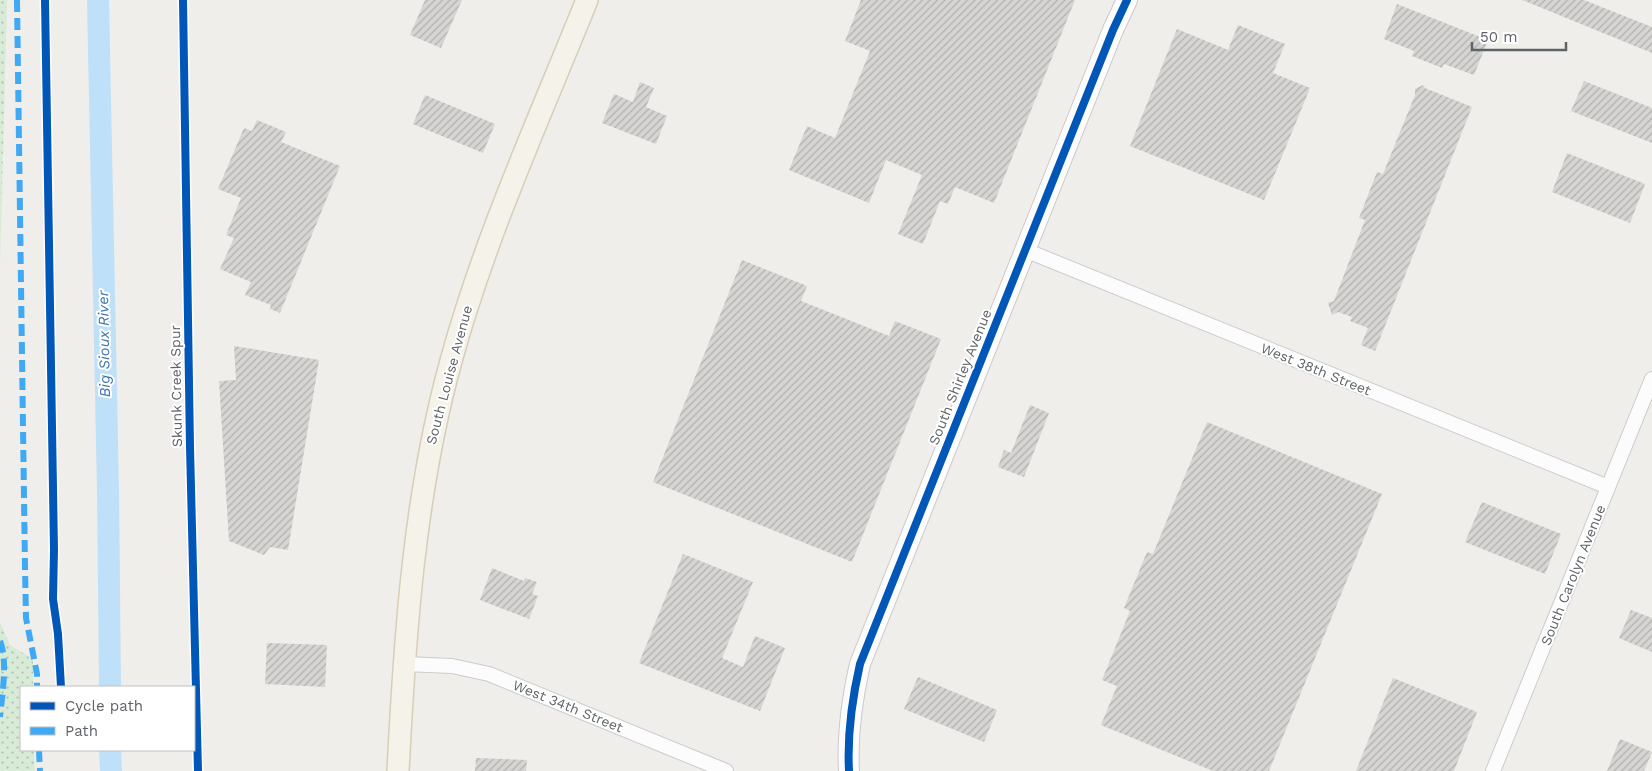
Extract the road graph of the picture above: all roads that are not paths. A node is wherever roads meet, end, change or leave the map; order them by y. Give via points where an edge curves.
1 (587, 0) edge
2 (1127, 0) edge
3 (1024, 250) junction
4 (1652, 379) edge
5 (1608, 487) junction
6 (404, 664) junction
7 (398, 771) edge
8 (726, 771) edge
9 (849, 771) edge
10 (1493, 771) edge

1 - 6 main road, South Louise Avenue via 485,256 450,361 422,494
2 - 3 street, South Shirley Avenue
3 - 5 street, West 38th Street
3 - 9 street, South Shirley Avenue via 860,664 850,720
4 - 5 street, South Carolyn Avenue
5 - 10 street, South Carolyn Avenue
6 - 7 main road, South Louise Avenue
6 - 8 street, West 34th Street via 452,666 489,674

